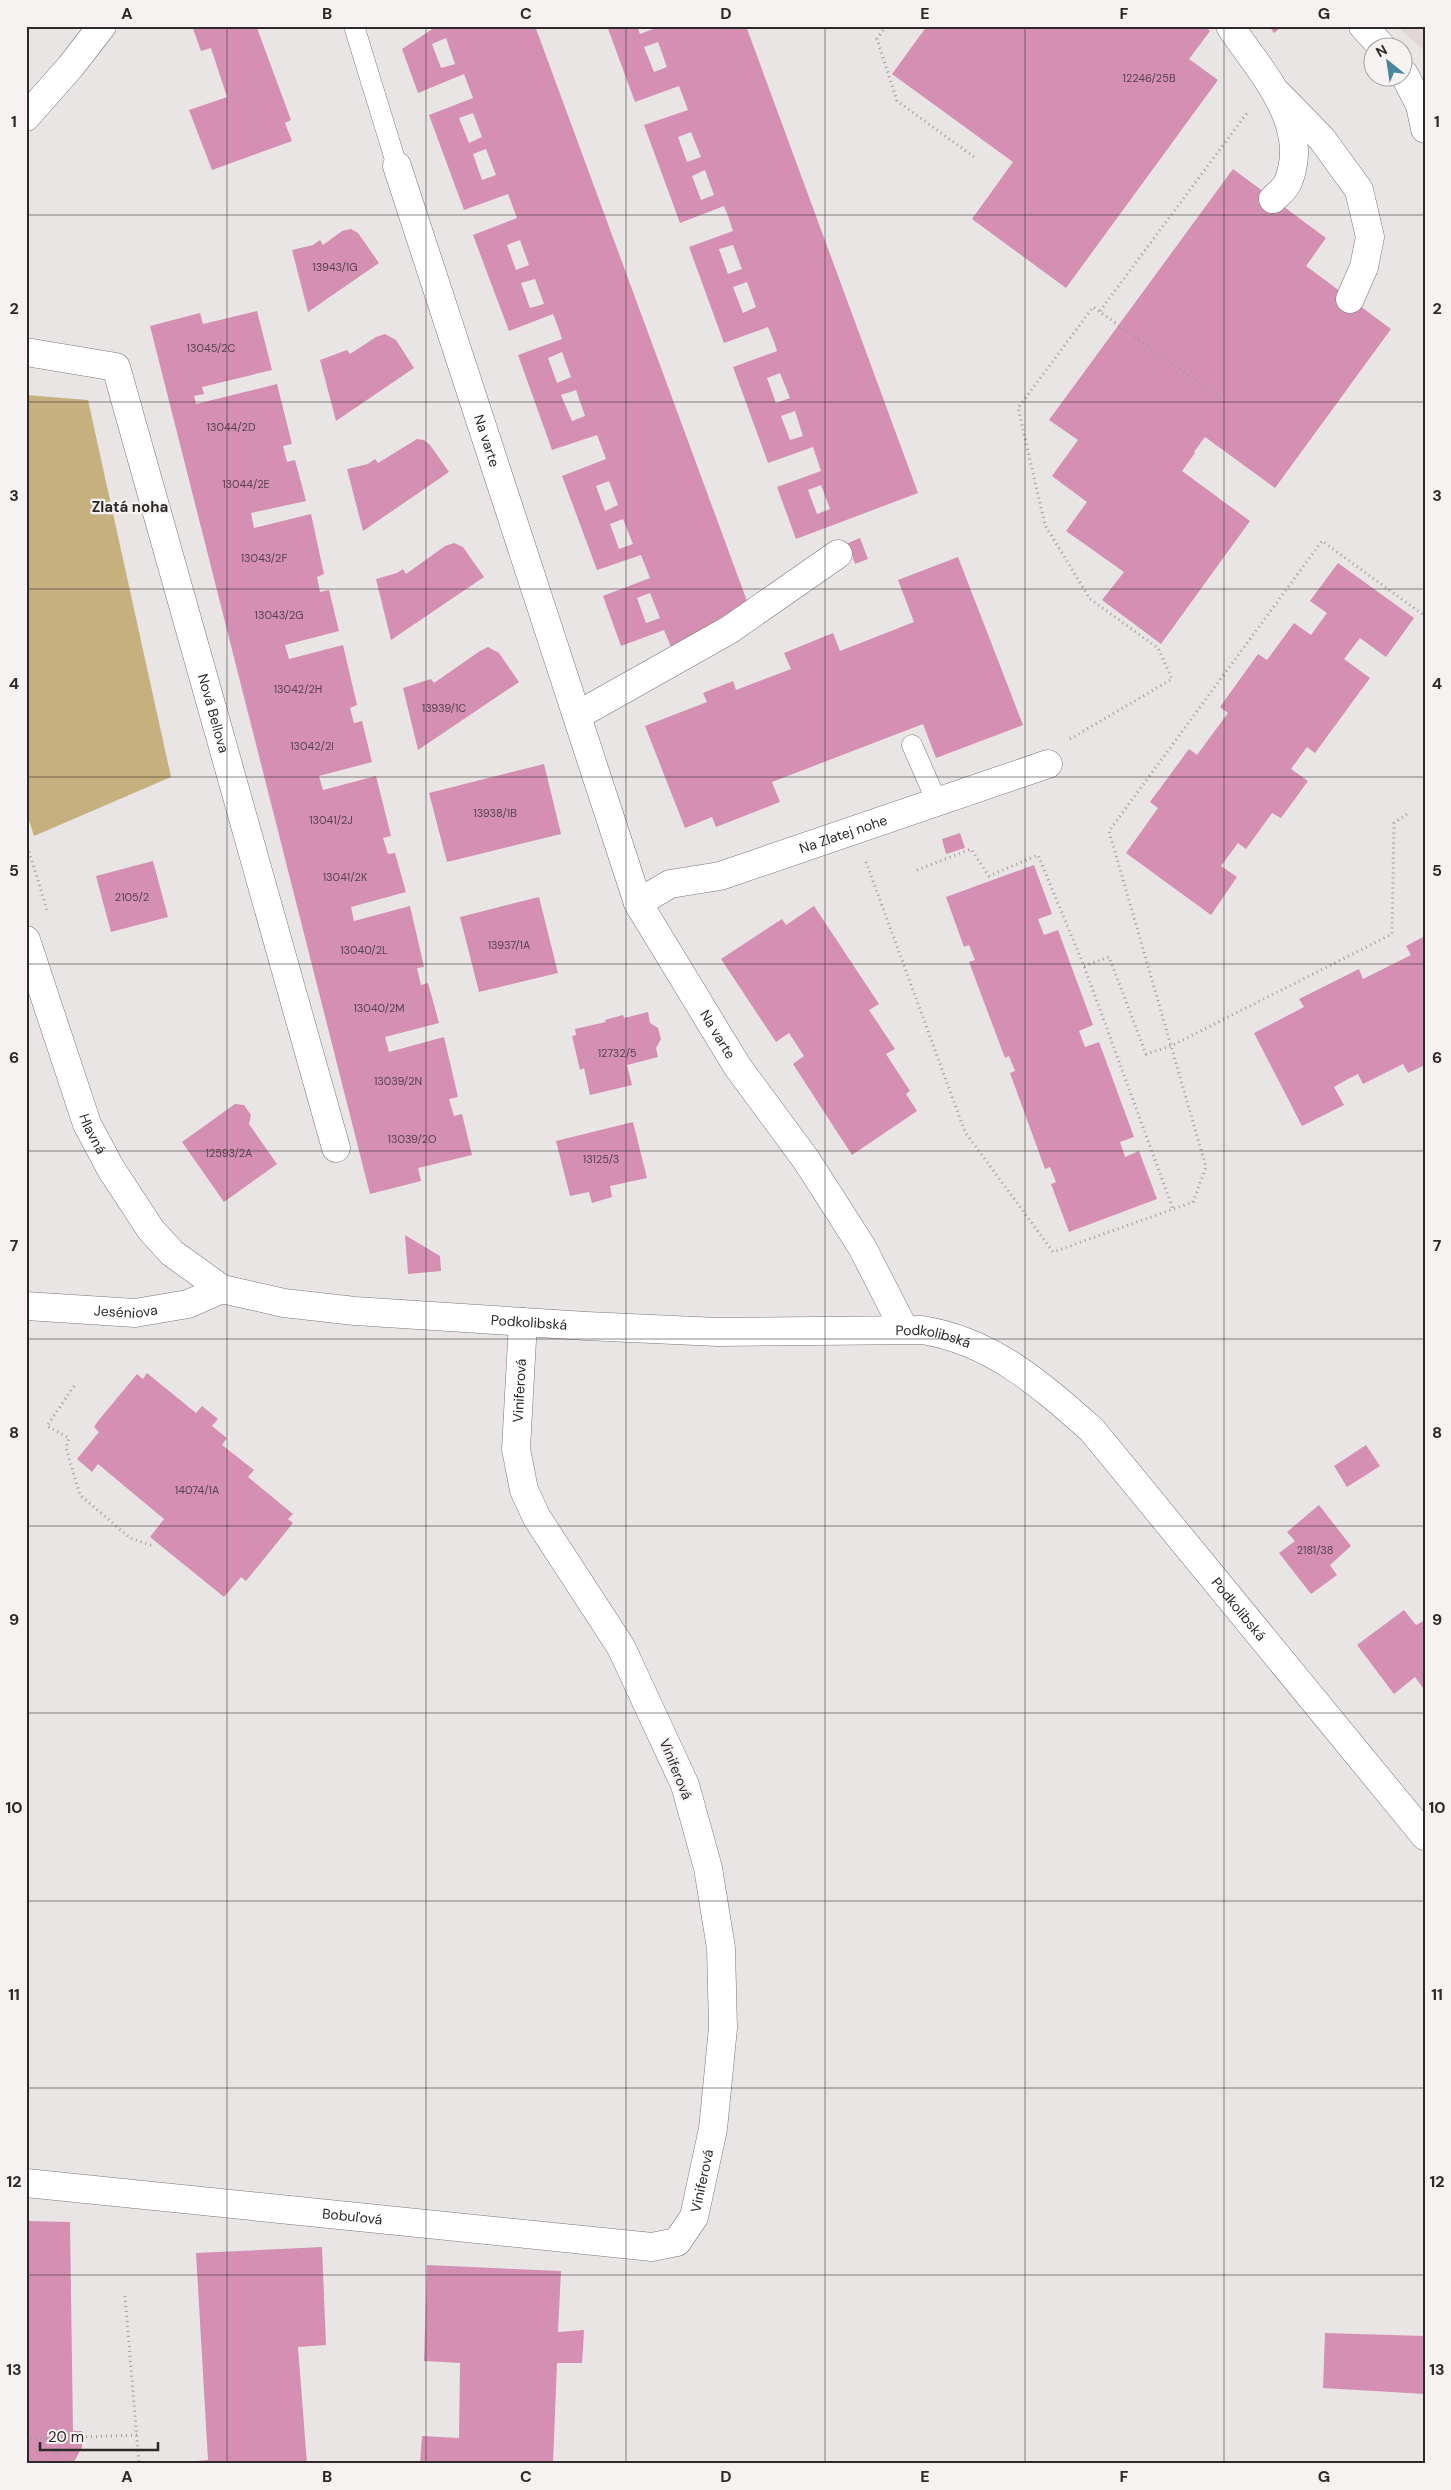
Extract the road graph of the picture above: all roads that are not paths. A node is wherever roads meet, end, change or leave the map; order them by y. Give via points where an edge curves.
1 (102, 26) edge
2 (354, 26) edge
3 (1230, 26) edge
4 (1363, 26) edge
5 (1374, 38) edge
6 (1273, 88) junction
7 (1411, 88) edge
8 (26, 117) edge
9 (1425, 129) edge
10 (397, 166) joint
11 (1273, 199) dead end
12 (1350, 299) dead end
13 (26, 352) edge
14 (838, 554) dead end
15 (578, 715) junction
16 (912, 745) dead end
17 (1048, 764) road end
18 (937, 802) junction
19 (638, 902) junction
20 (26, 940) edge
21 (336, 1148) dead end
22 (222, 1289) junction
23 (26, 1306) edge
24 (522, 1322) junction
25 (904, 1329) junction
26 (1425, 1836) edge
27 (26, 2183) edge
28 (677, 2242) joint

1 - 8 street
2 - 10 lane
3 - 6 street
4 - 5 street
6 - 11 street via 1290,129 1294,158 1288,184
6 - 12 street via 1322,139 1359,190 1370,236 1364,267
7 - 9 street via 1420,105
10 - 15 street, Na varte
13 - 21 street, Nová Bellova via 116,367
14 - 15 street via 729,630
15 - 19 street, Na varte
16 - 18 lane
17 - 18 street, Na Zlatej nohe
18 - 19 street, Na Zlatej nohe via 720,876 670,884
19 - 25 street, Na varte via 737,1066 807,1161 862,1247
20 - 22 street, Hlavná via 87,1124 111,1169 151,1230 172,1253
22 - 23 street, Jeséniova via 188,1304 135,1313
22 - 24 street, Podkolibská via 311,1306
24 - 25 street, Podkolibská via 718,1332
24 - 28 street, Viniferová via 516,1449 524,1490 537,1518 621,1647 685,1785 710,1876 721,1948 723,2028 711,2138 694,2217
25 - 26 street, Podkolibská via 941,1333 1010,1362 1092,1430
27 - 28 street, Bobuľová via 652,2247

